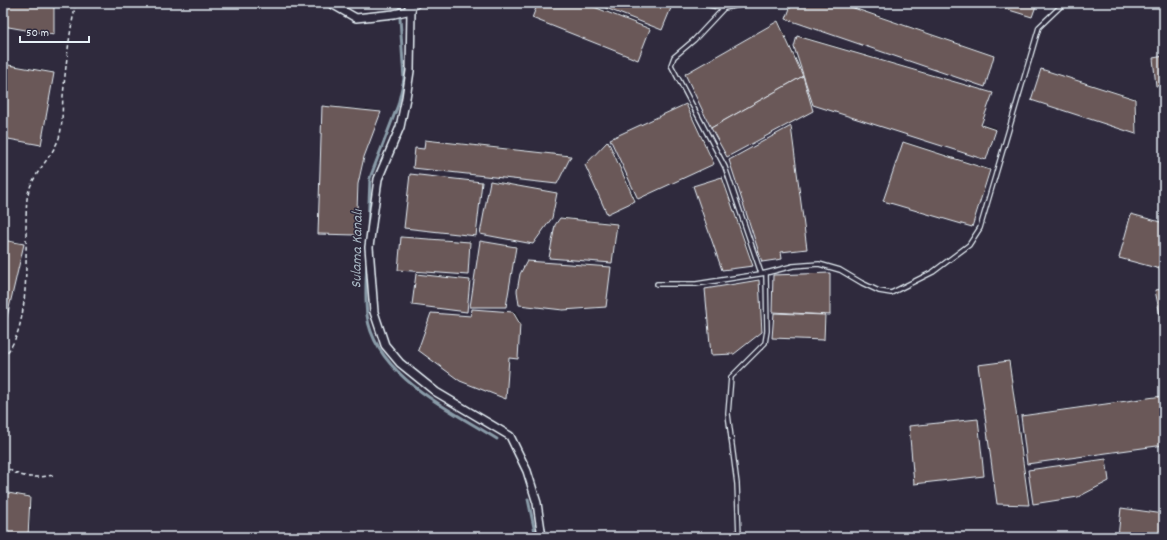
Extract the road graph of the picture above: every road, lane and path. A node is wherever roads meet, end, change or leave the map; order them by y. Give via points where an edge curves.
1 (76, 3) edge
2 (330, 3) edge
3 (420, 3) edge
4 (698, 3) edge
5 (752, 3) edge
6 (1064, 3) edge
7 (410, 6) edge
8 (724, 8) junction
9 (766, 272) junction
10 (761, 273) junction
11 (657, 284) dead end
12 (3, 357) edge
13 (3, 465) edge
14 (55, 475) dead end
15 (542, 537) edge
16 (739, 537) edge

1 - 12 path via 70,32 62,121 58,138 34,177 27,198 24,304 16,337 10,350
2 - 7 street via 356,18 394,14
3 - 7 lane
4 - 8 lane
5 - 8 lane
6 - 9 lane via 1039,27 980,228 969,245 933,272 891,293 879,291 840,270 819,264
7 - 15 street via 410,71 406,98 400,127 378,179 369,247 374,312 385,345 400,363 436,392 510,436 527,471
8 - 10 lane via 674,57 671,65 725,167
9 - 10 lane
9 - 16 lane via 765,343 730,377 728,414 737,484
10 - 11 lane via 696,284
13 - 14 path via 19,475 30,478

